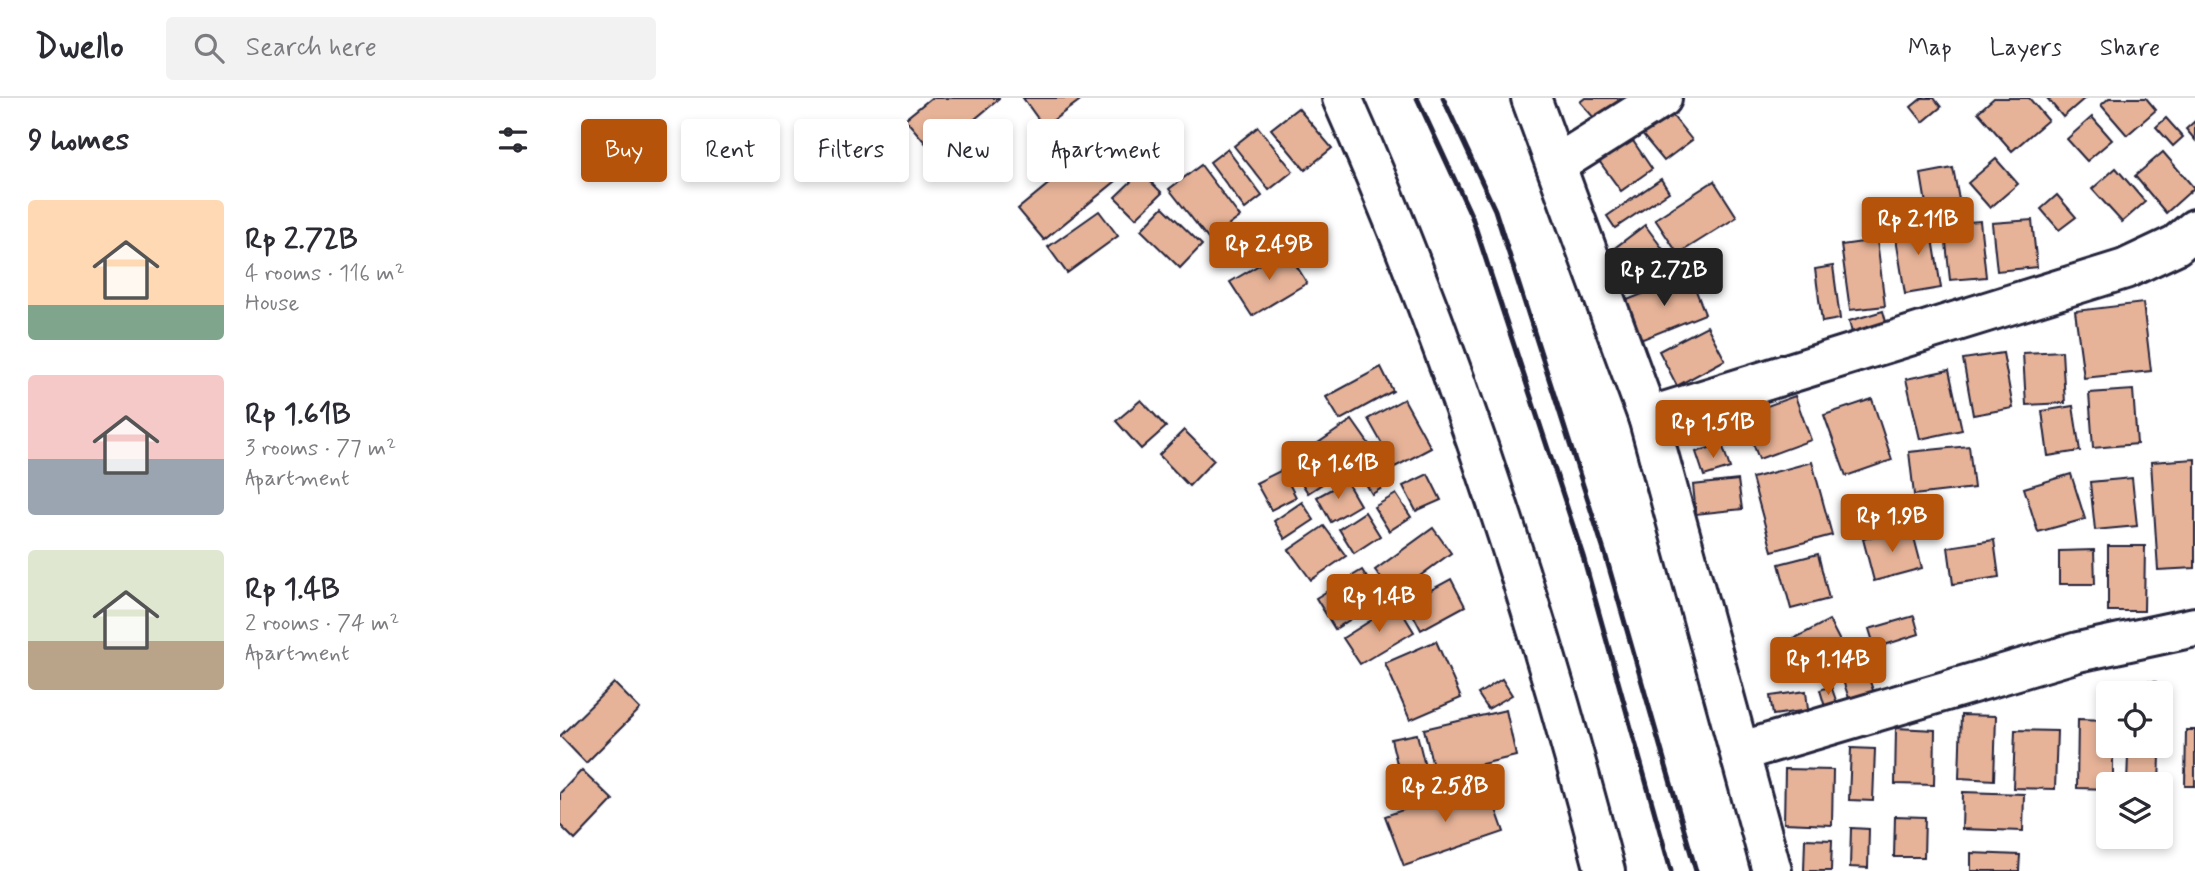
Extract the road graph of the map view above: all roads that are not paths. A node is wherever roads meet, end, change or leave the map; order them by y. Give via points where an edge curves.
1 (1342, 98) edge
2 (1531, 98) edge
3 (1662, 98) edge
4 (1556, 165) junction
5 (2195, 229) edge
6 (1648, 417) junction
7 (2195, 627) edge
8 (1742, 751) junction
9 (1605, 871) edge
10 (1772, 871) edge

1 - 9 main road via 1386,197 1494,501
2 - 4 main road
3 - 4 main road
4 - 6 main road
5 - 6 main road via 2176,244 2125,269
6 - 8 main road
7 - 8 main road via 2078,652
8 - 10 main road

